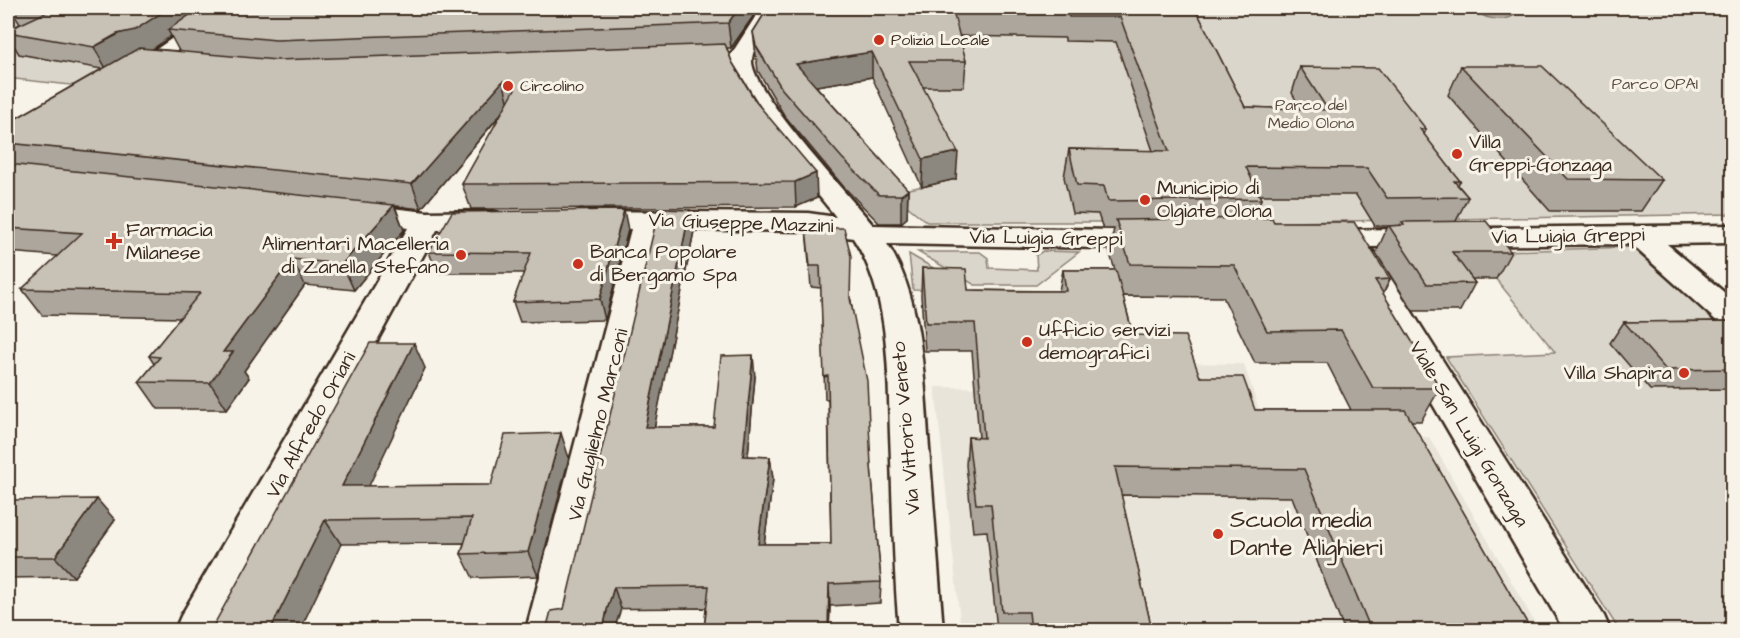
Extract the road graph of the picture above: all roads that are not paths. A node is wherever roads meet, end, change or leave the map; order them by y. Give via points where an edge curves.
1 (228, 8) edge
2 (772, 8) edge
3 (156, 60) junction
4 (181, 65) edge
5 (108, 83) edge
6 (335, 210) edge
7 (648, 219) junction
8 (517, 220) edge
9 (551, 220) edge
10 (427, 221) junction
11 (864, 232) junction
12 (1732, 234) edge
13 (1638, 235) junction
14 (1350, 238) junction
15 (1184, 239) edge
16 (1291, 239) edge
17 (1732, 316) edge
18 (197, 630) edge
19 (548, 630) edge
20 (921, 630) edge
21 (1588, 630) edge

1 - 3 street
2 - 11 street, Via Vittorio Veneto via 733,60 771,116
3 - 4 street
3 - 5 street via 139,64
6 - 10 street
7 - 9 street, Via Giuseppe Mazzini
7 - 11 street, Via Giuseppe Mazzini via 825,223
7 - 19 street, Via Guglielmo Marconi
8 - 10 street
10 - 18 street, Via Alfredo Oriani
11 - 15 street, Via Luigia Greppi
11 - 20 street, Via Vittorio Veneto via 882,262 894,295 906,390
12 - 13 street, Via Luigia Greppi
13 - 14 street, Via Luigia Greppi
13 - 17 street
14 - 16 street, Via Luigia Greppi
14 - 21 street, Viale San Luigi Gonzaga

